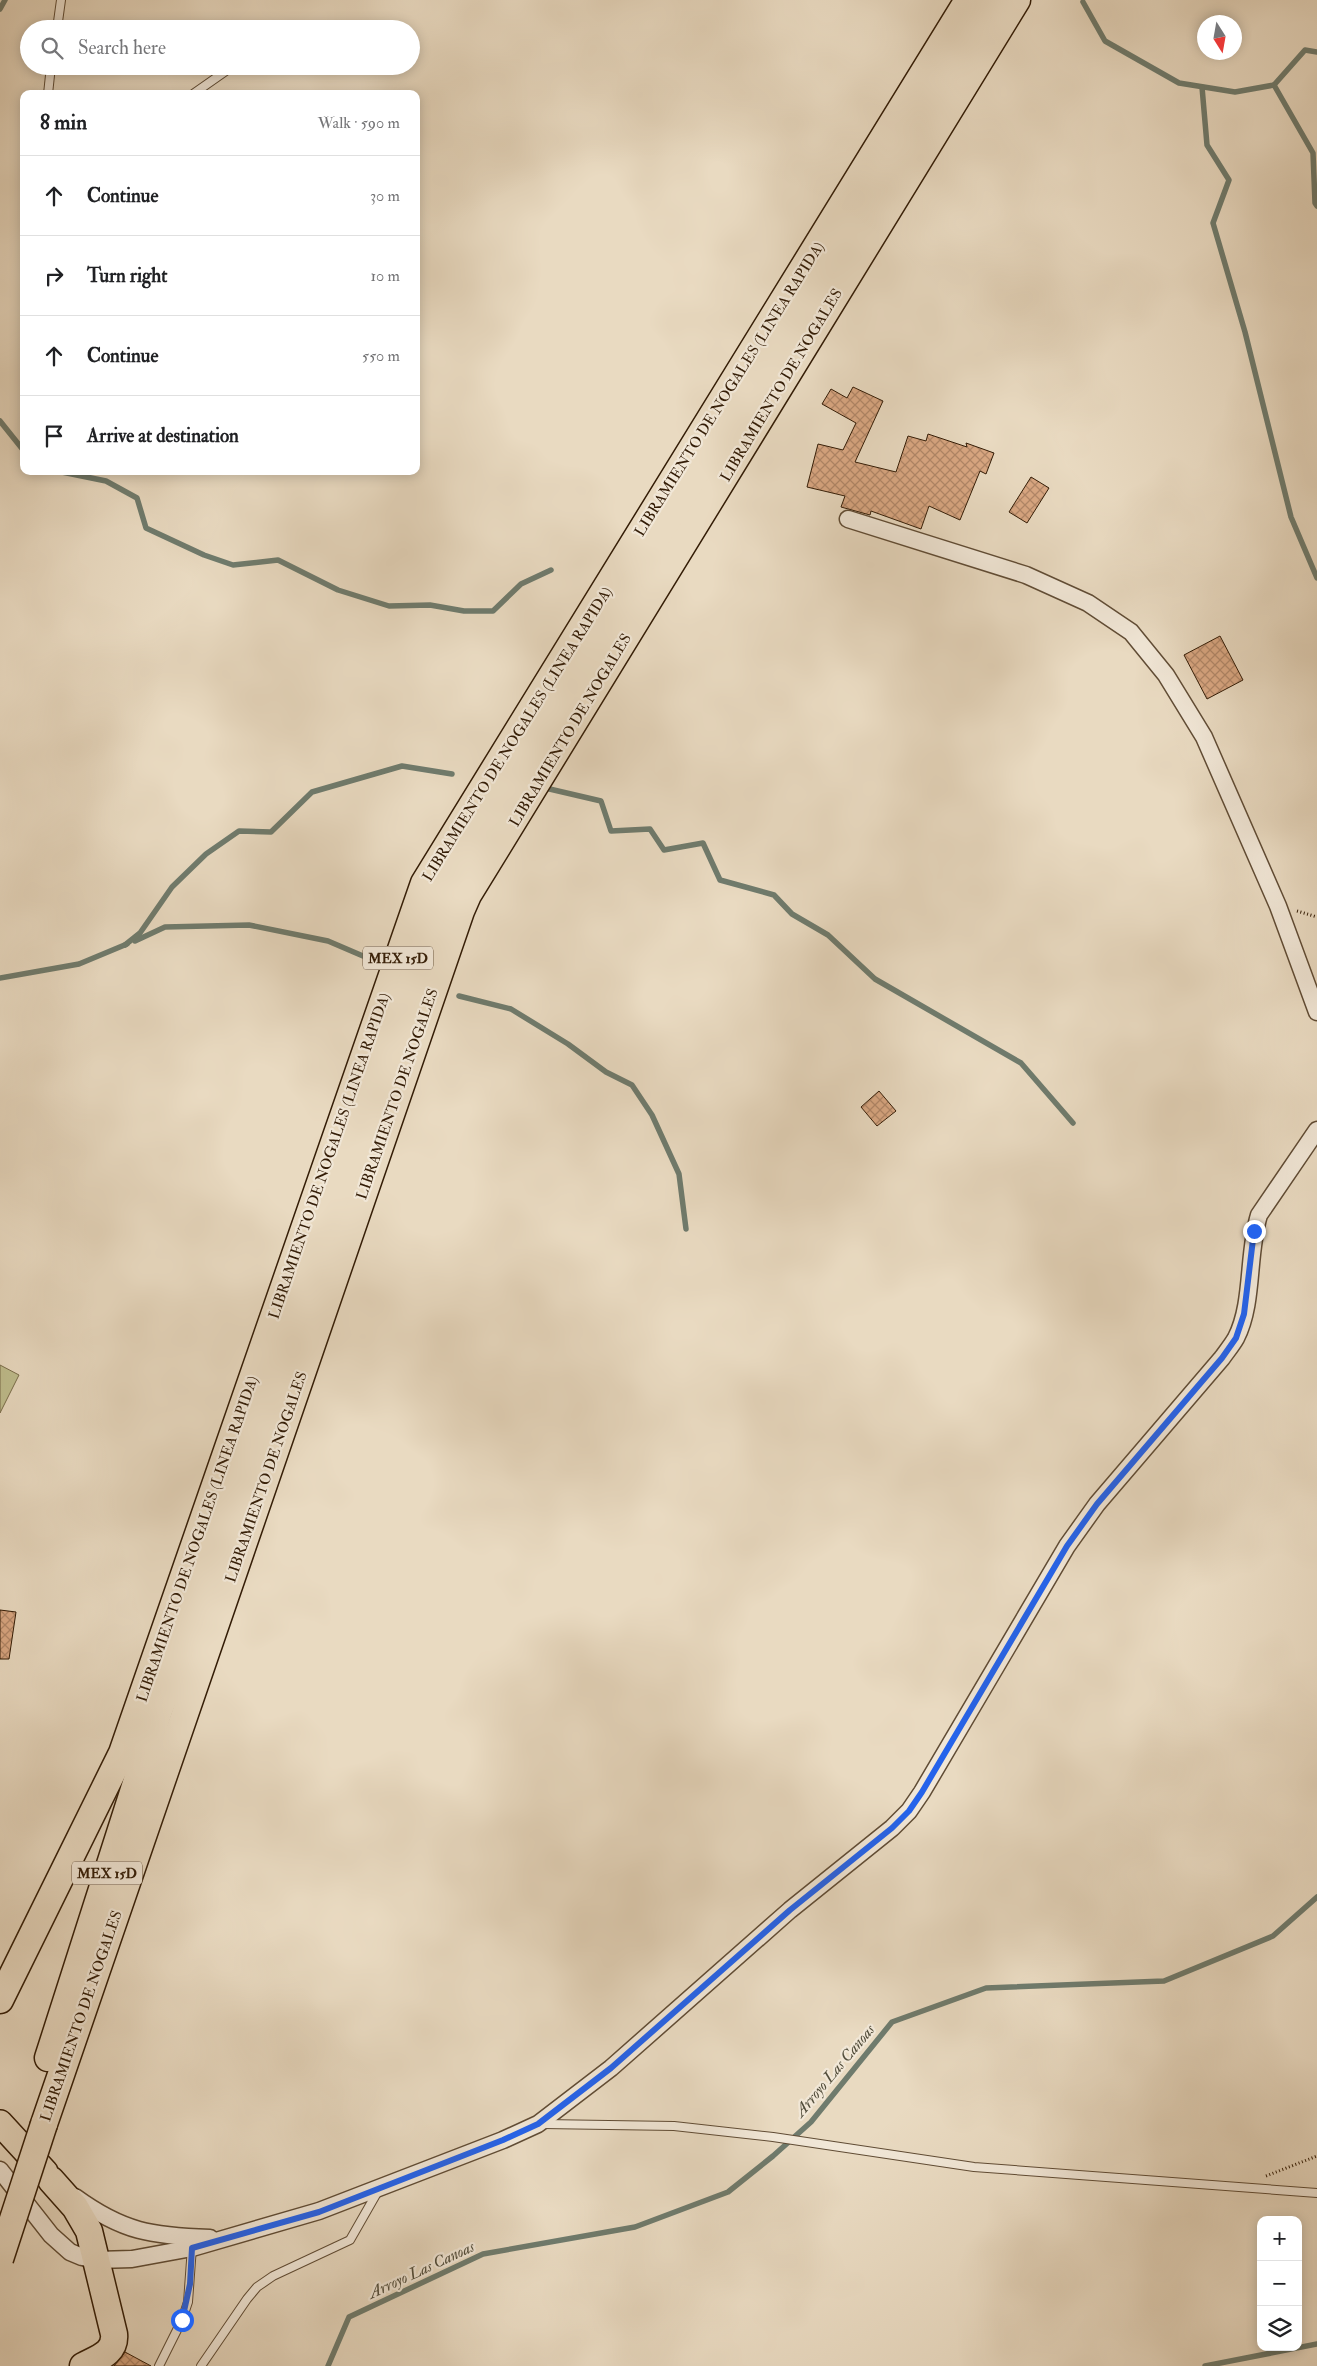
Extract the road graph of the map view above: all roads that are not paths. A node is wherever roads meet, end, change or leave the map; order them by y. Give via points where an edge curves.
1 (61, 0) edge
2 (950, 0) edge
3 (968, 0) edge
4 (995, 0) edge
5 (1017, 0) edge
6 (58, 20) edge
7 (51, 75) edge
8 (220, 75) edge
9 (49, 90) edge
10 (199, 90) edge
11 (848, 520) dead end
12 (1317, 1012) edge
13 (1317, 1130) edge
14 (0, 1959) edge
15 (0, 2000) edge
16 (36, 2121) junction
17 (0, 2123) edge
18 (538, 2124) junction
19 (0, 2170) edge
20 (51, 2180) junction
21 (379, 2189) junction
22 (1317, 2193) edge
23 (0, 2208) edge
24 (192, 2243) junction
25 (0, 2259) edge
26 (97, 2260) junction
27 (83, 2366) edge
28 (159, 2366) edge
29 (201, 2366) edge

1 - 6 lane
2 - 14 highway, MEX 15D via 412,878 116,1736 39,1891
3 - 15 highway, LIBRAMIENTO DE NOGALES (LINEA RAPIDA) / MEX 15D via 424,883 122,1753
4 - 16 highway, LIBRAMIENTO DE NOGALES / MEX 15D via 444,890 159,1711
5 - 16 highway, LIBRAMIENTO DE NOGALES / MEX 15D via 461,911
7 - 9 lane
8 - 10 lane
11 - 12 street via 1026,575 1088,603 1131,632 1166,674 1204,737 1274,897
13 - 18 street via 1258,1215 1244,1314 1236,1338 1097,1504 1072,1539 909,1811 790,1910 611,2068
16 - 23 highway, LIBRAMIENTO DE NOGALES / MEX 15D
16 - 25 highway, LIBRAMIENTO DE NOGALES / MEX 15D, bridge
17 - 20 main road
18 - 21 street
18 - 22 lane via 674,2126 974,2167
19 - 26 street via 60,2244 70,2252
20 - 24 street via 114,2222
20 - 26 highway via 83,2218
21 - 24 street via 319,2212
21 - 29 lane via 350,2240 257,2287
24 - 26 street via 156,2256
24 - 28 lane via 188,2302
26 - 27 highway via 115,2341 107,2354

